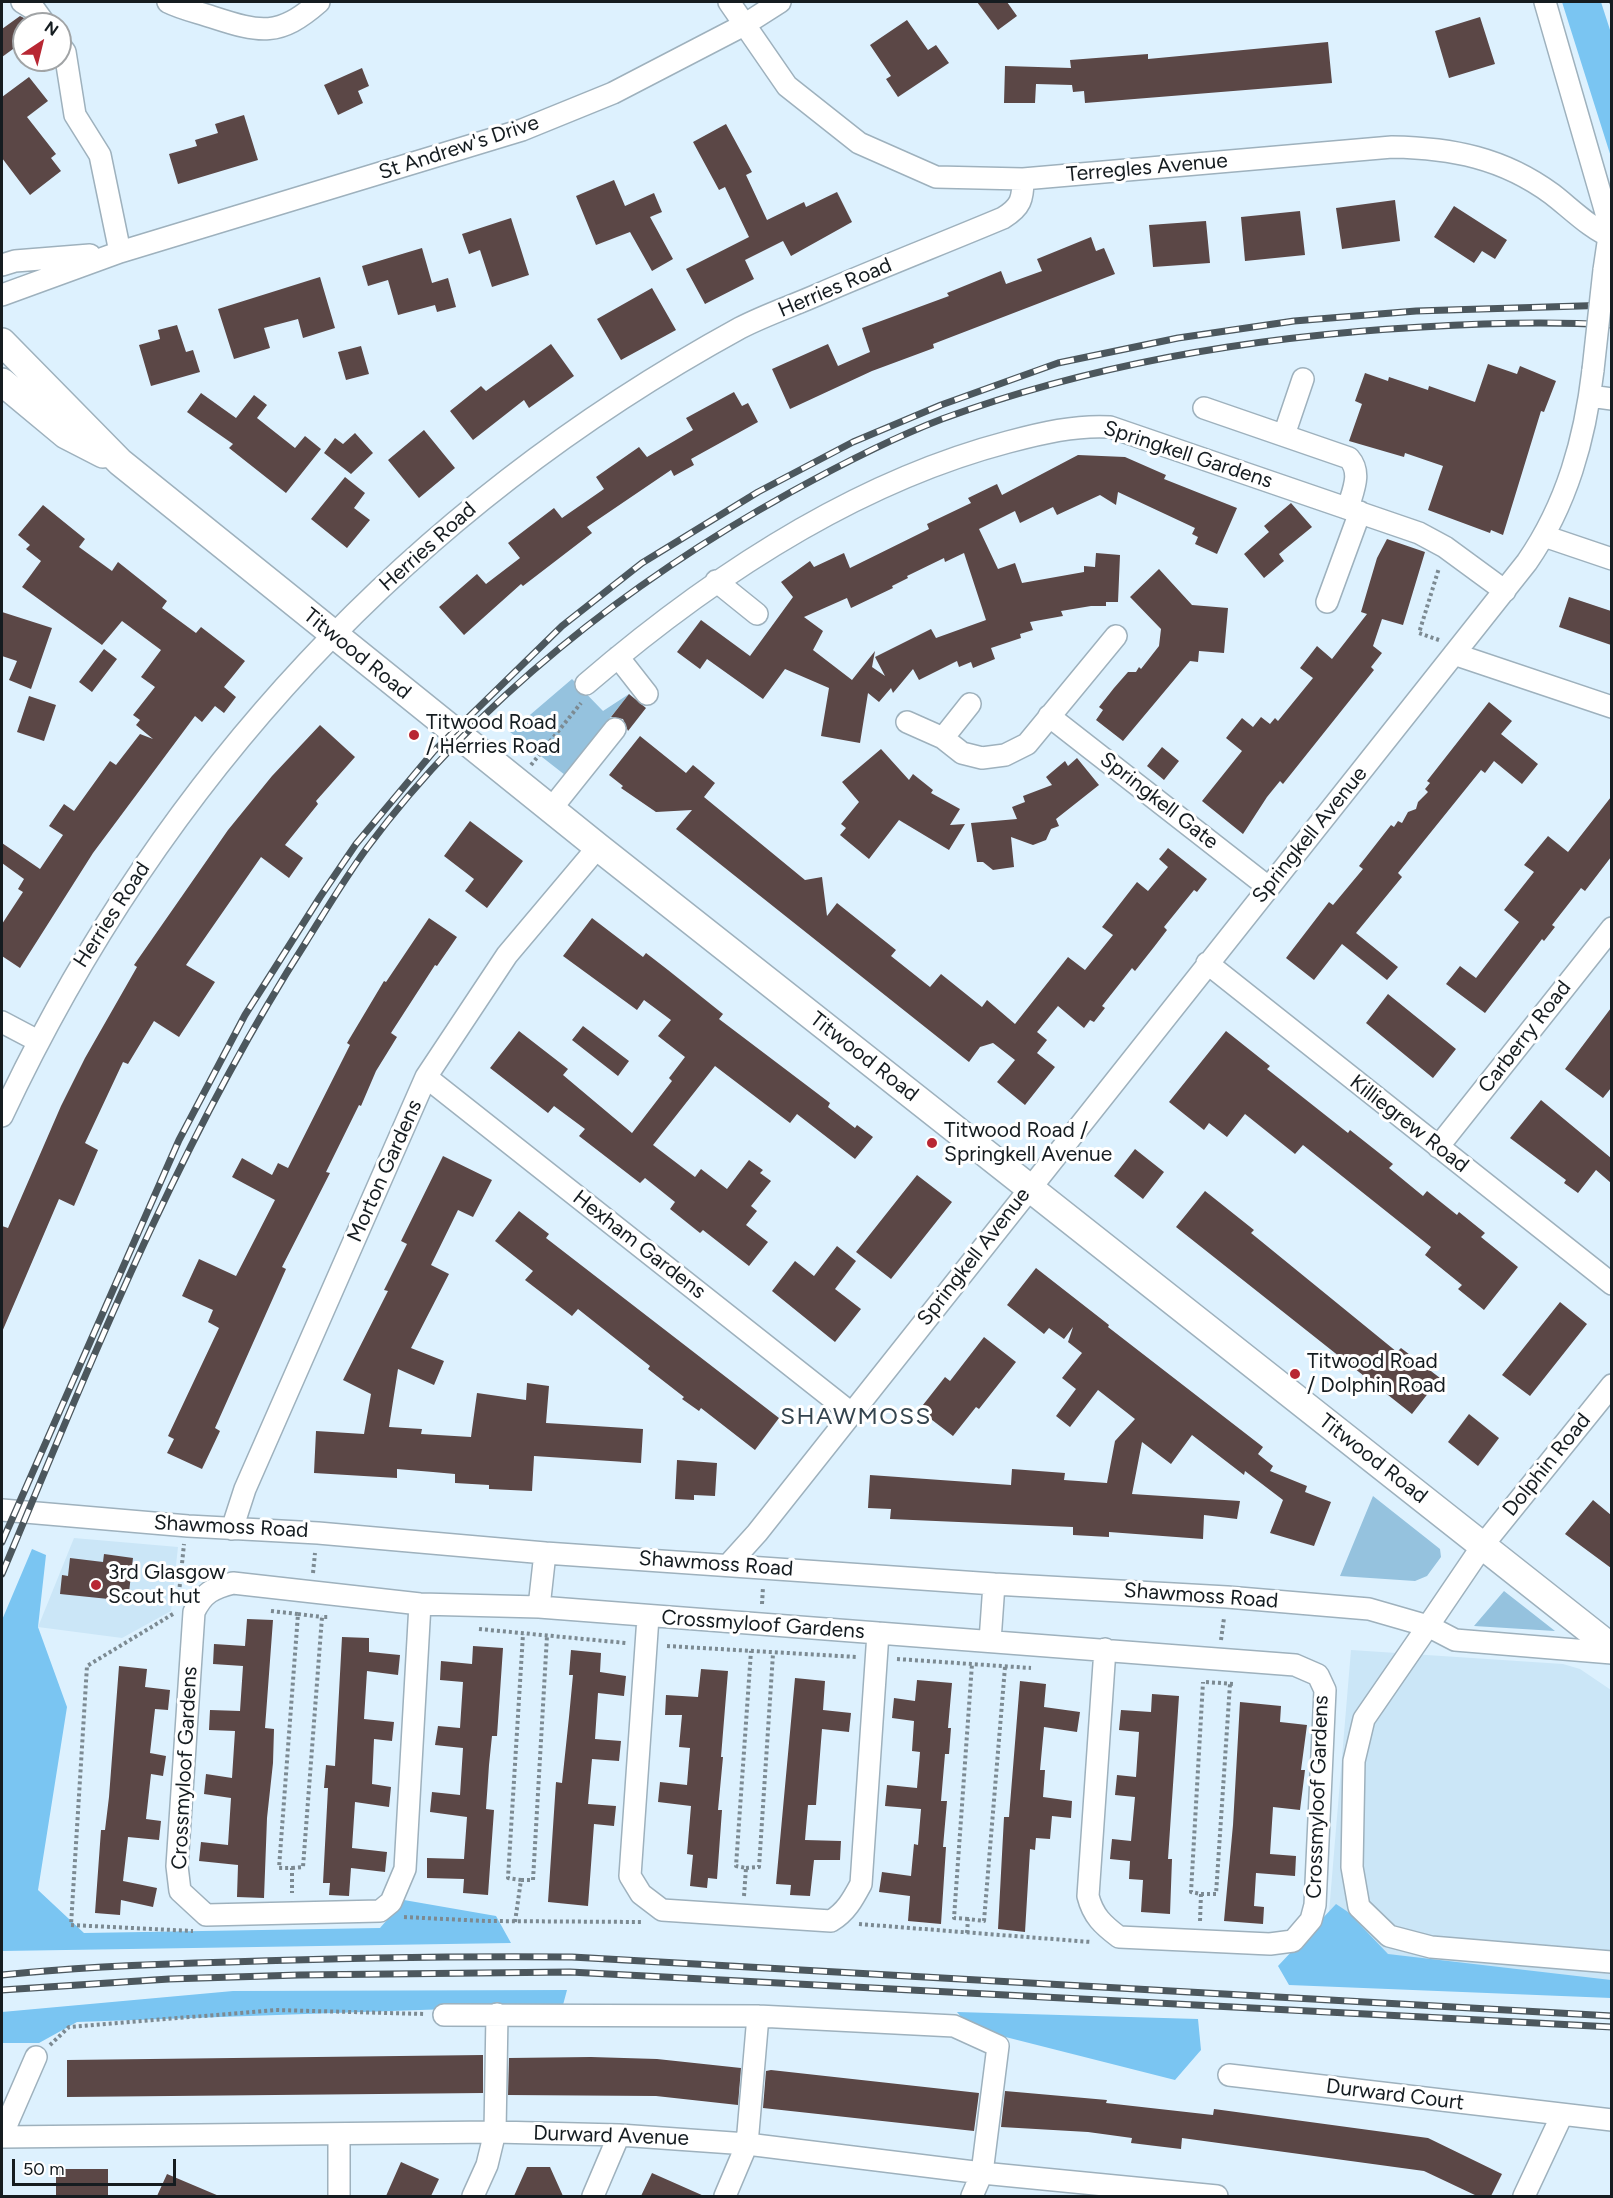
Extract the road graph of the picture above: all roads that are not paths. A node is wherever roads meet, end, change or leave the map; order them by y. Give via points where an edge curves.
1 (22, 2) edge
2 (168, 2) edge
3 (320, 2) edge
4 (729, 2) edge
5 (780, 2) edge
6 (1545, 2) edge
7 (36, 12) edge
8 (744, 25) junction
9 (68, 72) edge
10 (1023, 179) junction
11 (1610, 236) edge
12 (120, 252) junction
13 (2, 265) edge
14 (2, 295) edge
15 (2, 342) edge
16 (1303, 379) dead end
17 (2, 382) edge
18 (1590, 396) junction
19 (1611, 399) edge
20 (1204, 408) dead end
21 (1284, 435) junction
22 (120, 462) junction
23 (1354, 510) junction
24 (1545, 536) junction
25 (1611, 559) edge
26 (716, 581) junction
27 (1505, 591) junction
28 (1327, 602) dead end
29 (757, 614) dead end
30 (333, 634) junction
31 (1116, 636) dead end
32 (1456, 651) junction
33 (618, 657) junction
34 (586, 684) road end
35 (647, 694) dead end
36 (969, 704) dead end
37 (1611, 707) edge
38 (1049, 716) junction
39 (907, 723) dead end
40 (615, 729) dead end
41 (943, 738) junction
42 (550, 809) junction
43 (598, 847) junction
44 (1268, 887) junction
45 (1611, 928) edge
46 (1208, 963) junction
47 (2, 1022) edge
48 (38, 1041) junction
49 (426, 1077) junction
50 (2, 1116) edge
51 (1438, 1147) junction
52 (1029, 1187) junction
53 (1611, 1284) edge
54 (1611, 1385) edge
55 (851, 1413) junction
56 (2, 1510) edge
57 (232, 1528) junction
58 (1483, 1545) junction
59 (545, 1552) junction
60 (729, 1564) junction
61 (994, 1584) junction
62 (420, 1604) junction
63 (540, 1607) junction
64 (648, 1617) junction
65 (1428, 1626) junction
66 (878, 1633) junction
67 (990, 1641) junction
68 (1611, 1648) edge
69 (1105, 1649) junction
70 (1611, 1653) edge
71 (1611, 1962) edge
72 (497, 2014) junction
73 (444, 2015) road end
74 (758, 2016) junction
75 (36, 2057) road end
76 (1229, 2076) dead end
77 (1562, 2115) junction
78 (1611, 2120) edge
79 (495, 2132) junction
80 (339, 2134) junction
81 (618, 2135) junction
82 (2, 2136) edge
83 (747, 2144) junction
84 (982, 2173) junction
85 (339, 2196) edge
86 (473, 2196) edge
87 (593, 2196) edge
88 (724, 2196) edge
89 (972, 2196) edge
90 (1217, 2196) edge
91 (1524, 2196) edge

1 - 7 street
2 - 3 street via 249,29 275,29 291,23
4 - 8 street, Terregles Avenue
5 - 8 street, St Andrew's Drive
6 - 11 street, Springkell Avenue via 1593,162
8 - 10 street, Terregles Avenue via 787,86 859,143 936,177
8 - 12 street, St Andrew's Drive via 613,93 522,130
9 - 12 street via 75,115 100,155
10 - 11 street, Terregles Avenue via 1428,147 1461,152 1509,168
10 - 30 street, Herries Road via 1023,199 1017,210 1003,218 744,327 570,432 484,496
11 - 18 street, Springkell Avenue, bridge
12 - 13 street, St Andrew's Drive
12 - 14 street, St Andrew's Drive
15 - 22 main road, Titwood Road
16 - 21 street
17 - 22 main road, Titwood Road via 66,435
18 - 19 street
18 - 24 street, Springkell Avenue via 1572,473
20 - 21 street
21 - 23 street via 1349,458 1357,476
22 - 30 main road, Titwood Road
23 - 26 street, Springkell Gardens via 1110,427 1084,425 982,448 887,486 788,537
23 - 27 street, Springkell Gardens via 1419,533
23 - 28 street
24 - 25 street
24 - 27 street, Springkell Avenue
26 - 29 street
26 - 33 street, Springkell Gardens
27 - 32 street, Springkell Avenue
30 - 42 main road, Titwood Road
30 - 48 street, Herries Road via 182,810 100,931
31 - 38 street
32 - 37 street
32 - 44 street, Springkell Avenue
33 - 34 street, Springkell Gardens
33 - 35 street
36 - 41 street
38 - 41 street via 1027,744 1005,755 982,758 962,753
38 - 44 street, Springkell Gate
39 - 41 street
40 - 42 street
42 - 43 main road, Titwood Road
43 - 49 street, Morton Gardens via 507,956
43 - 52 main road, Titwood Road
44 - 46 street, Springkell Avenue
45 - 51 street, Carberry Road
46 - 51 street, Killiegrew Road
46 - 52 street, Springkell Avenue
47 - 48 street
48 - 50 street, Herries Road
49 - 55 street, Hexham Gardens
49 - 57 street, Morton Gardens via 249,1478
51 - 53 street, Killiegrew Road
52 - 55 street, Springkell Avenue
52 - 58 main road, Titwood Road
54 - 58 street, Dolphin Road
55 - 60 street, Springkell Avenue
56 - 57 street, Shawmoss Road
57 - 59 street, Shawmoss Road
58 - 65 street
58 - 68 main road, Titwood Road
59 - 60 street, Shawmoss Road
59 - 63 street
60 - 61 street, Shawmoss Road
61 - 65 street, Shawmoss Road via 1360,1608
61 - 67 street
62 - 62 street, Crossmyloof Gardens via 405,1869 391,1902 380,1911 206,1915 180,1891 177,1866 186,1612 212,1588 233,1583
62 - 63 street, Crossmyloof Gardens
63 - 64 street, Crossmyloof Gardens
64 - 66 street, Crossmyloof Gardens
64 - 66 street, Crossmyloof Gardens via 630,1876 642,1894 662,1910 743,1916 831,1921 849,1906 861,1884
65 - 70 street, Shawmoss Road via 1455,1640
65 - 71 street via 1364,1719 1354,1761 1352,1867 1359,1906 1389,1936 1431,1947
66 - 67 street, Crossmyloof Gardens
67 - 69 street, Crossmyloof Gardens
69 - 69 street, Crossmyloof Gardens via 1295,1665 1318,1676 1324,1690 1315,1905 1311,1920 1293,1941 1270,1944 1119,1937 1100,1923 1088,1896
72 - 73 street
72 - 74 street
72 - 79 street
74 - 83 street
74 - 84 street via 954,2026 998,2046
75 - 82 street
76 - 77 street, Durward Court
77 - 78 street, Durward Court
77 - 91 street
79 - 80 street, Durward Avenue
79 - 81 street, Durward Avenue
79 - 86 street via 487,2165
80 - 82 street, Durward Avenue
80 - 85 street
81 - 83 street, Durward Avenue
81 - 87 street
83 - 84 street, Durward Avenue
83 - 88 street
84 - 89 street
84 - 90 street, Durward Avenue

